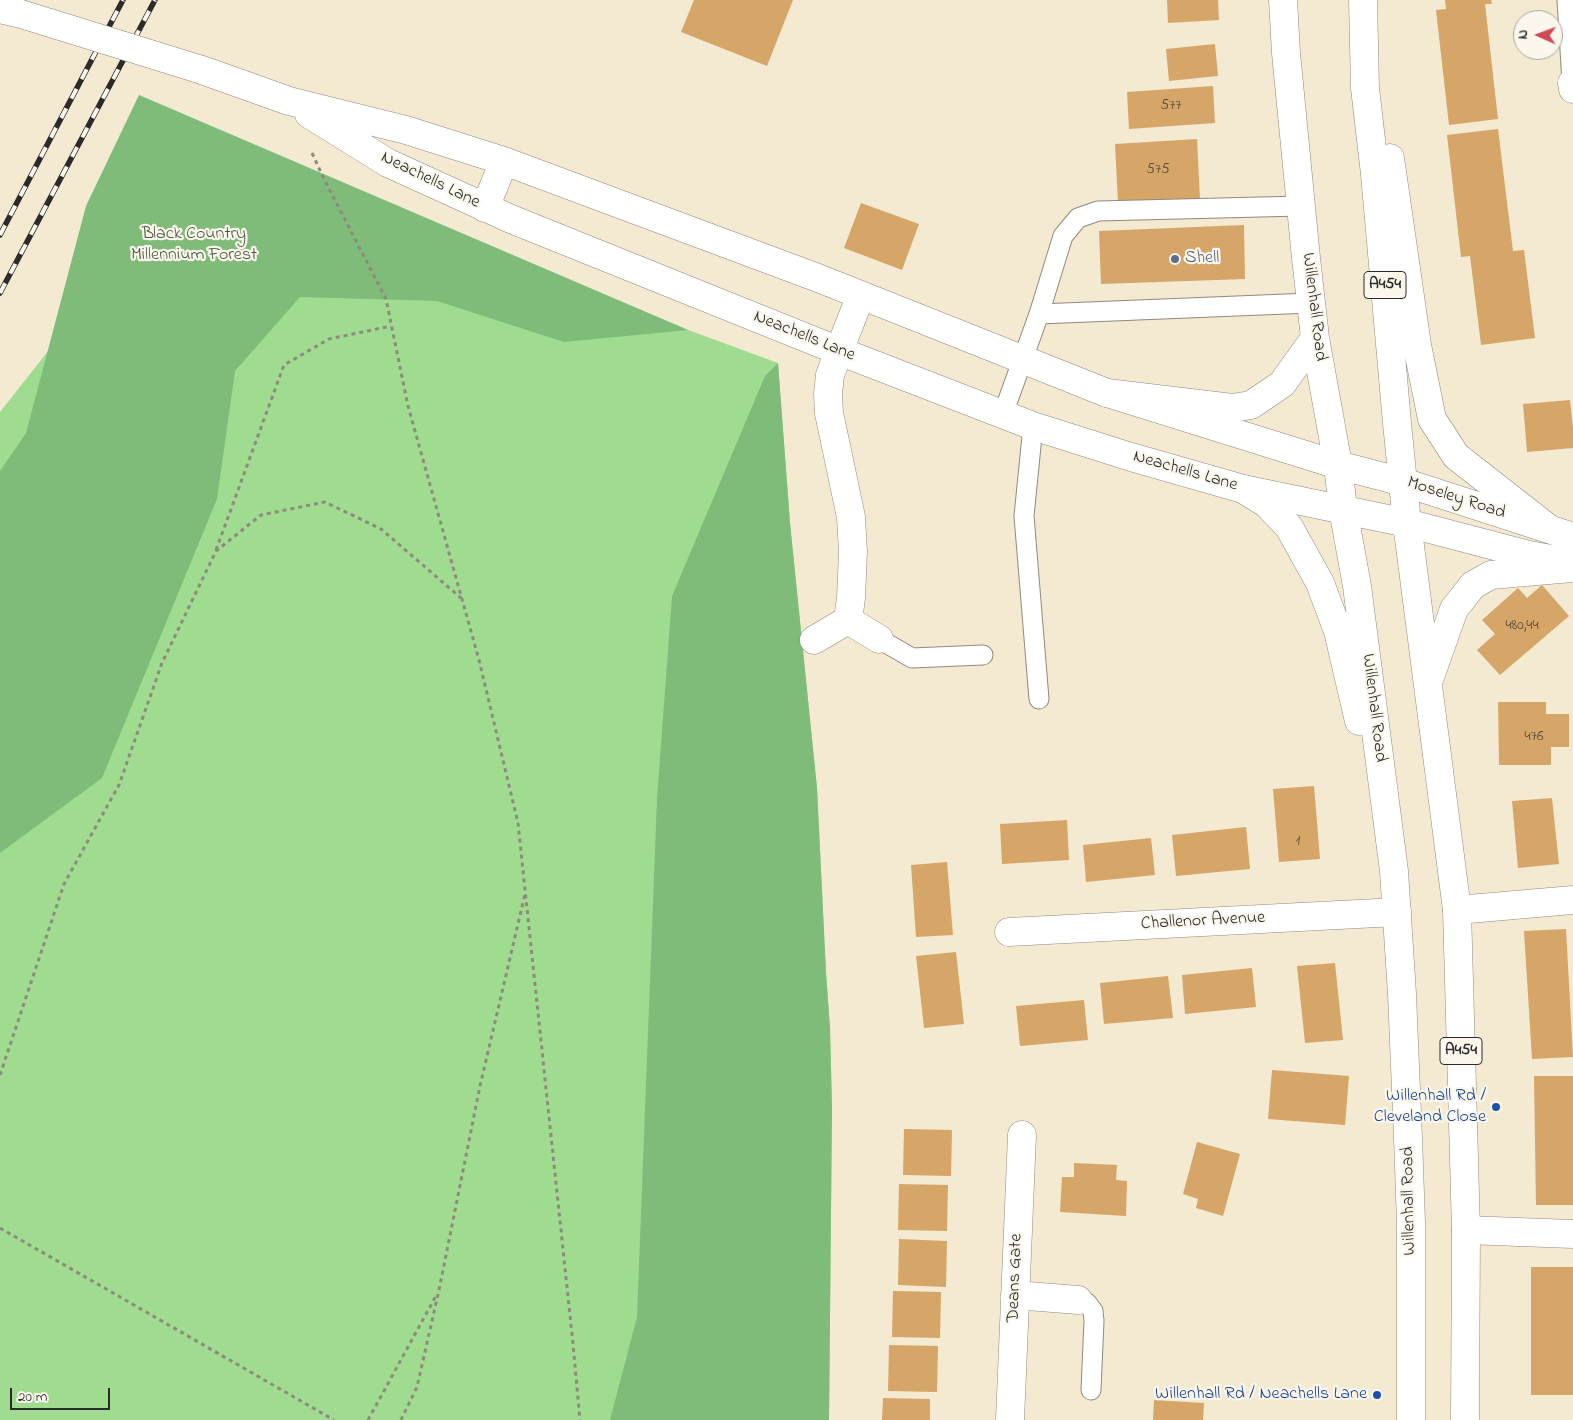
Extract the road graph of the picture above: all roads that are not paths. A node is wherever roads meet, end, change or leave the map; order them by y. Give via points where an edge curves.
1 (1283, 0) edge
2 (1363, 0) edge
3 (1567, 0) edge
4 (10, 12) edge
5 (1573, 86) edge
6 (1365, 88) junction
7 (289, 101) junction
8 (504, 161) junction
9 (1301, 206) junction
10 (485, 208) junction
11 (861, 295) junction
12 (1311, 303) junction
13 (1038, 314) junction
14 (1315, 338) junction
15 (839, 351) junction
16 (1023, 358) junction
17 (1107, 392) junction
18 (1003, 414) junction
19 (1034, 426) junction
20 (1338, 465) junction
21 (1403, 482) junction
22 (1243, 490) junction
23 (1343, 509) junction
24 (1407, 523) junction
25 (1548, 528) junction
26 (1573, 537) edge
27 (1573, 563) edge
28 (1573, 568) edge
29 (848, 620) junction
30 (878, 639) joint
31 (814, 640) dead end
32 (983, 655) dead end
33 (1428, 683) junction
34 (1040, 699) dead end
35 (1394, 871) junction
36 (1573, 900) edge
37 (1458, 910) junction
38 (1397, 912) junction
39 (1009, 932) dead end
40 (1022, 1135) dead end
41 (1466, 1230) junction
42 (1573, 1234) edge
43 (1015, 1295) junction
44 (1078, 1300) joint
45 (1091, 1390) dead end
46 (1010, 1420) edge
47 (1411, 1420) edge
48 (1465, 1420) edge

1 - 9 main road, Willenhall Road
2 - 6 main road, A454
3 - 5 lane
4 - 7 main road, Neachells Lane, bridge via 202,70
6 - 21 main road, A454
6 - 25 main road via 1392,161 1417,345 1432,419 1456,456
7 - 8 main road, Neachells Lane via 406,130
7 - 10 main road, Neachells Lane via 388,163
8 - 10 main road
8 - 11 main road, Neachells Lane
9 - 12 main road, Willenhall Road
9 - 13 lane via 1098,211 1078,218 1063,236
10 - 15 main road, Neachells Lane
11 - 15 main road
11 - 16 main road, Neachells Lane
12 - 13 lane
12 - 14 main road, Willenhall Road
13 - 16 lane
14 - 17 main road via 1282,384 1251,405 1232,408
14 - 20 main road, Willenhall Road
15 - 18 main road, Neachells Lane
15 - 29 main road via 830,375 828,394 829,413 851,517 853,552
16 - 17 main road, Neachells Lane
16 - 18 lane
17 - 20 main road, Neachells Lane
18 - 19 main road, Neachells Lane
19 - 22 main road, Neachells Lane
19 - 34 lane via 1024,516
20 - 21 main road, Moseley Road
20 - 23 main road, Willenhall Road
21 - 24 main road, A454
21 - 25 main road, Moseley Road
22 - 23 main road, Neachells Lane
22 - 35 main road via 1267,504 1289,526 1320,583 1338,631
23 - 24 main road, Moseley Road
23 - 35 main road, Willenhall Road via 1357,586
24 - 27 main road, Moseley Road
24 - 33 main road, A454
25 - 26 main road, Moseley Road
28 - 33 main road via 1491,575 1473,585 1454,609
29 - 30 main road
29 - 31 main road
30 - 32 lane via 912,658
33 - 37 main road, A454
35 - 38 main road, Willenhall Road
36 - 37 main road
37 - 41 main road, A454
38 - 39 main road, Challenor Avenue
38 - 47 main road, Willenhall Road via 1408,1138
40 - 43 main road, Deans Gate
41 - 42 main road
41 - 48 main road, A454
43 - 44 main road
43 - 46 main road, Deans Gate
44 - 45 lane via 1087,1303 1093,1311

